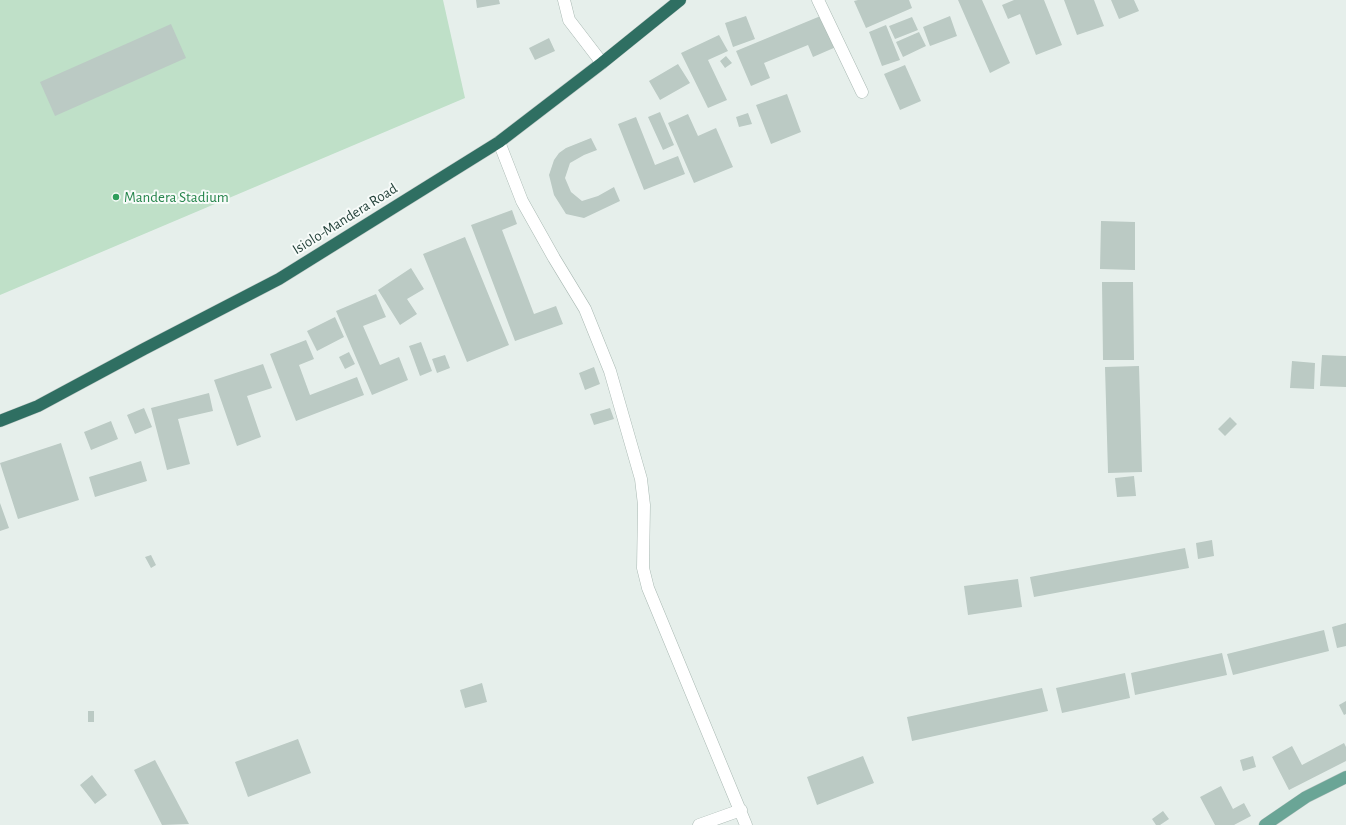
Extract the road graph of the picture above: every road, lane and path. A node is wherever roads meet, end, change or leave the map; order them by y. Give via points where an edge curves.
1 (564, 0) edge
2 (680, 0) edge
3 (818, 0) edge
4 (602, 63) junction
5 (862, 92) dead end
6 (499, 142) junction
7 (0, 421) edge
8 (1346, 777) edge
9 (741, 810) junction
10 (699, 825) edge
11 (746, 825) edge
12 (1265, 825) edge

1 - 4 street via 569,20
2 - 4 highway, Isiolo-Mandera Road
3 - 5 street
4 - 6 highway, Isiolo-Mandera Road
6 - 7 highway, Isiolo-Mandera Road via 279,279 38,406
6 - 9 street via 522,201 585,309 610,370 641,479 644,505 643,568 648,588
8 - 12 main road via 1306,797
9 - 10 street
9 - 11 street

